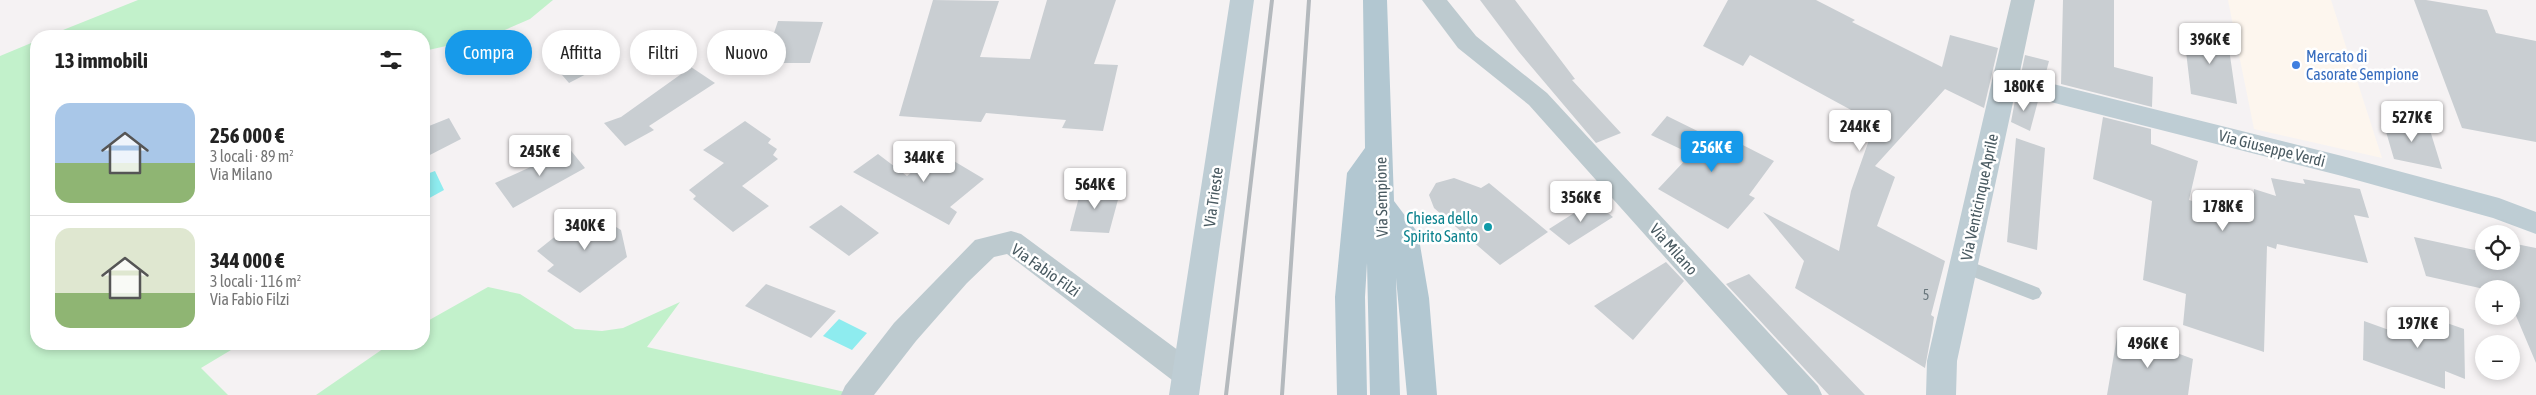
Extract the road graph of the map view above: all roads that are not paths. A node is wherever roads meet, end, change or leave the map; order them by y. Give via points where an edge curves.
1 (1242, 0) edge
2 (1374, 0) edge
3 (1434, 0) edge
4 (2023, 0) edge
5 (2005, 81) junction
6 (1380, 149) junction
7 (1381, 205) junction
8 (2536, 223) edge
9 (1964, 266) junction
10 (2033, 293) dead end
11 (1186, 384) edge
12 (856, 395) edge
13 (1352, 395) edge
14 (1386, 395) edge
15 (1422, 395) edge
16 (1807, 395) edge
17 (1941, 395) edge

1 - 11 street, Via Trieste
2 - 6 main road, Via Sempione
3 - 16 street, Via Milano via 1467,42 1538,99
4 - 5 street, Via Venticinque Aprile
5 - 8 street, Via Giuseppe Verdi via 2351,168 2499,209
5 - 9 street, Via Venticinque Aprile
6 - 7 main road, Via Sempione
6 - 13 main road via 1361,173 1350,297
7 - 14 main road, Via Sempione
7 - 15 main road via 1404,234 1414,298
9 - 10 lane
9 - 17 street, Via Venticinque Aprile via 1942,361
11 - 12 street, Via Fabio Filzi via 1011,242 985,248 957,275 905,332

